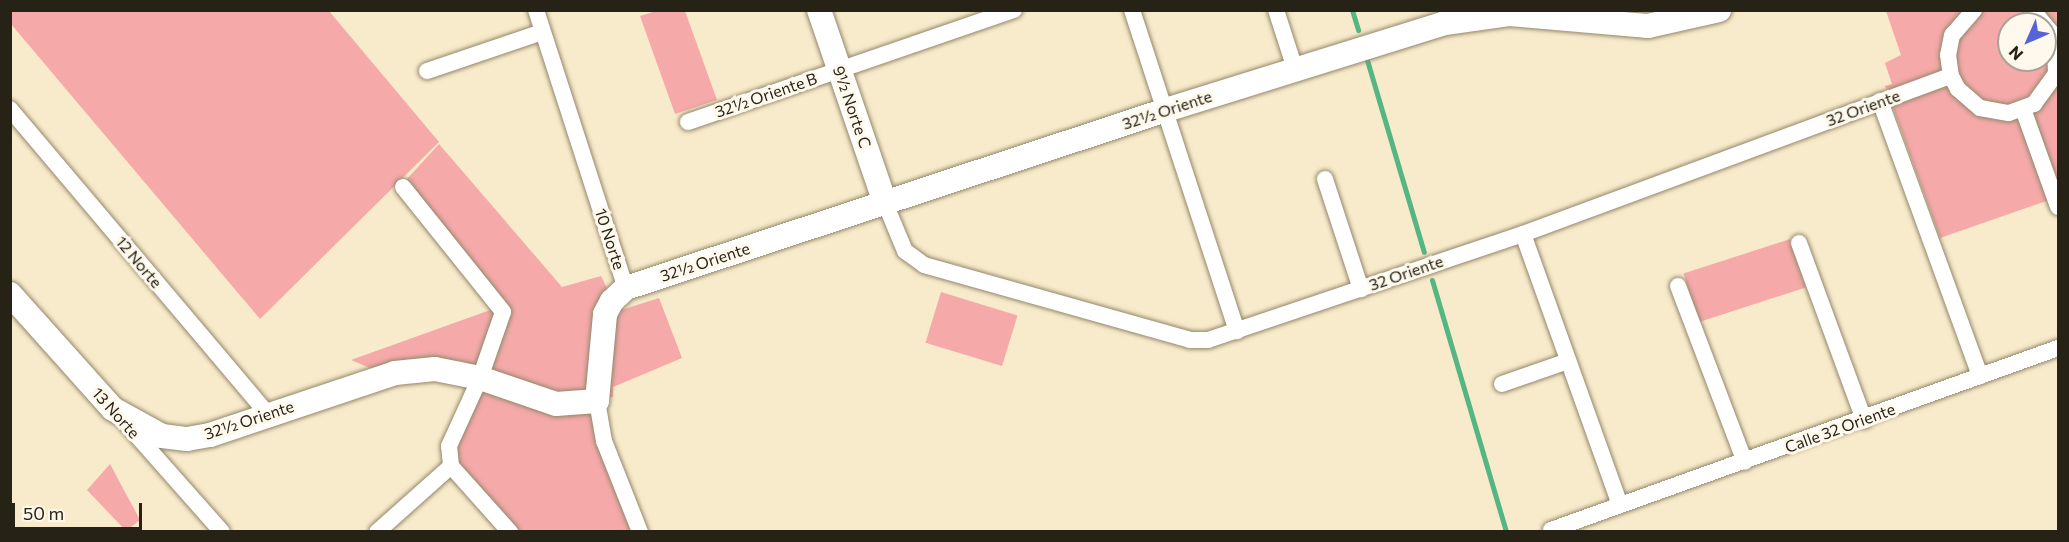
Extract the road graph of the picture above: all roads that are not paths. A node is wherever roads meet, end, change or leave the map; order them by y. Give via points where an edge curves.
1 (536, 10) edge
2 (819, 10) edge
3 (1014, 10) edge
4 (1132, 10) edge
5 (1276, 10) edge
6 (1719, 10) edge
7 (1974, 10) edge
8 (1532, 12) edge
9 (542, 32) junction
10 (1295, 69) junction
11 (839, 70) junction
12 (427, 71) dead end
13 (2056, 72) edge
14 (1951, 76) junction
15 (1880, 101) junction
16 (10, 109) edge
17 (2023, 109) junction
18 (1166, 110) junction
19 (687, 122) dead end
20 (1325, 179) dead end
21 (403, 187) dead end
22 (885, 203) junction
23 (2058, 207) edge
24 (1522, 234) junction
25 (1799, 243) dead end
26 (1678, 286) dead end
27 (626, 288) junction
28 (1361, 288) junction
29 (10, 294) edge
30 (1237, 331) junction
31 (2058, 348) edge
32 (1568, 361) junction
33 (1980, 376) junction
34 (480, 378) junction
35 (1502, 384) dead end
36 (597, 401) junction
37 (113, 409) junction
38 (268, 414) junction
39 (1864, 420) junction
40 (1745, 462) junction
41 (451, 466) junction
42 (1620, 505) junction
43 (1551, 530) dead end
44 (222, 531) edge
45 (377, 531) edge
46 (510, 531) edge
47 (640, 531) edge

1 - 9 street, 10 Norte
2 - 11 street, 9½ Norte C
3 - 11 street, 32½ Oriente B
4 - 18 street
5 - 10 street
6 - 8 street, 32½ Oriente via 1648,26 1611,25
7 - 14 street via 1952,35 1948,55
8 - 10 street, 32½ Oriente via 1455,20
9 - 12 street
9 - 27 street, 10 Norte
10 - 18 street, 32½ Oriente
11 - 19 street, 32½ Oriente B
11 - 22 street, 9½ Norte C
13 - 17 street via 2044,96
14 - 15 street, 32 Oriente
14 - 17 street via 1963,95 1980,108 2008,113
15 - 24 street, 32 Oriente
15 - 33 street
16 - 38 street, 12 Norte
17 - 23 street
18 - 22 street, 32½ Oriente
18 - 30 street
20 - 28 street
21 - 34 street via 503,312
22 - 27 street, 32½ Oriente
22 - 30 street, 32 Oriente via 904,251 924,265 1190,340 1208,340
24 - 28 street, 32 Oriente
24 - 32 street
25 - 39 street
26 - 40 street
27 - 36 street, 10 Norte via 605,314
28 - 30 street, 32 Oriente
29 - 37 street, 13 Norte
31 - 33 street, Calle 32 Oriente
32 - 35 street
32 - 42 street
33 - 39 street, Calle 32 Oriente
34 - 36 street, 32½ Oriente via 556,404
34 - 38 street, 32½ Oriente via 435,369 395,373
34 - 41 street via 449,446
36 - 47 street, 10 Norte via 604,441
37 - 38 street, 32½ Oriente via 162,436 187,439
37 - 44 street, 13 Norte
39 - 40 street, Calle 32 Oriente
40 - 42 street, Calle 32 Oriente
41 - 45 street
41 - 46 street
42 - 43 street, Calle 32 Oriente

